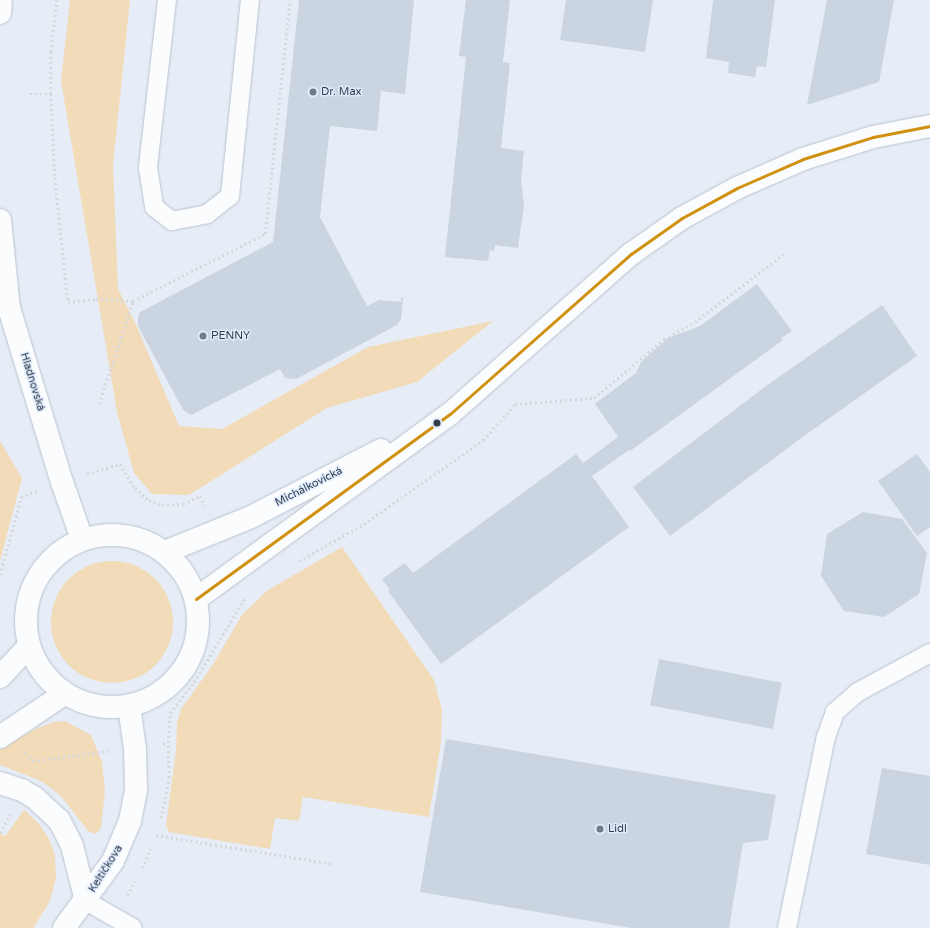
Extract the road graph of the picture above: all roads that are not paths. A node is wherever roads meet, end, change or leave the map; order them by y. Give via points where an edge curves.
1 (2, 0) edge
2 (167, 0) edge
3 (250, 0) edge
4 (0, 13) edge
5 (930, 126) edge
6 (0, 220) edge
7 (1, 253) edge
8 (450, 414) junction
9 (82, 539) junction
10 (165, 552) junction
11 (196, 599) junction
12 (29, 646) junction
13 (930, 653) edge
14 (0, 677) edge
15 (64, 694) junction
16 (129, 706) junction
17 (0, 737) edge
18 (0, 783) edge
19 (86, 901) junction
20 (64, 928) edge
21 (133, 928) edge
22 (787, 928) edge

1 - 4 street
2 - 3 lane via 148,168 154,207 172,221 207,214 230,196
5 - 8 street, Michálkovická via 873,137 803,159 737,188 682,218 631,254
6 - 7 street, Hladnovská
7 - 9 street, Hladnovská via 9,308
8 - 10 street, Michálkovická via 217,532
8 - 11 street, Michálkovická
9 - 10 street via 114,534 132,536
9 - 12 street via 60,551 33,583 26,604 25,618
10 - 11 street via 184,573
11 - 16 street via 196,637 186,666 171,684 152,697
12 - 14 street
12 - 15 street via 37,665 49,681
13 - 22 lane via 858,692 835,712 826,736
15 - 16 street via 96,706
15 - 17 street
16 - 19 street, Keltičkova via 135,749 136,789 130,821 113,861
18 - 19 street via 22,790 35,798 59,820 72,846
19 - 20 street, Keltičkova
19 - 21 lane

